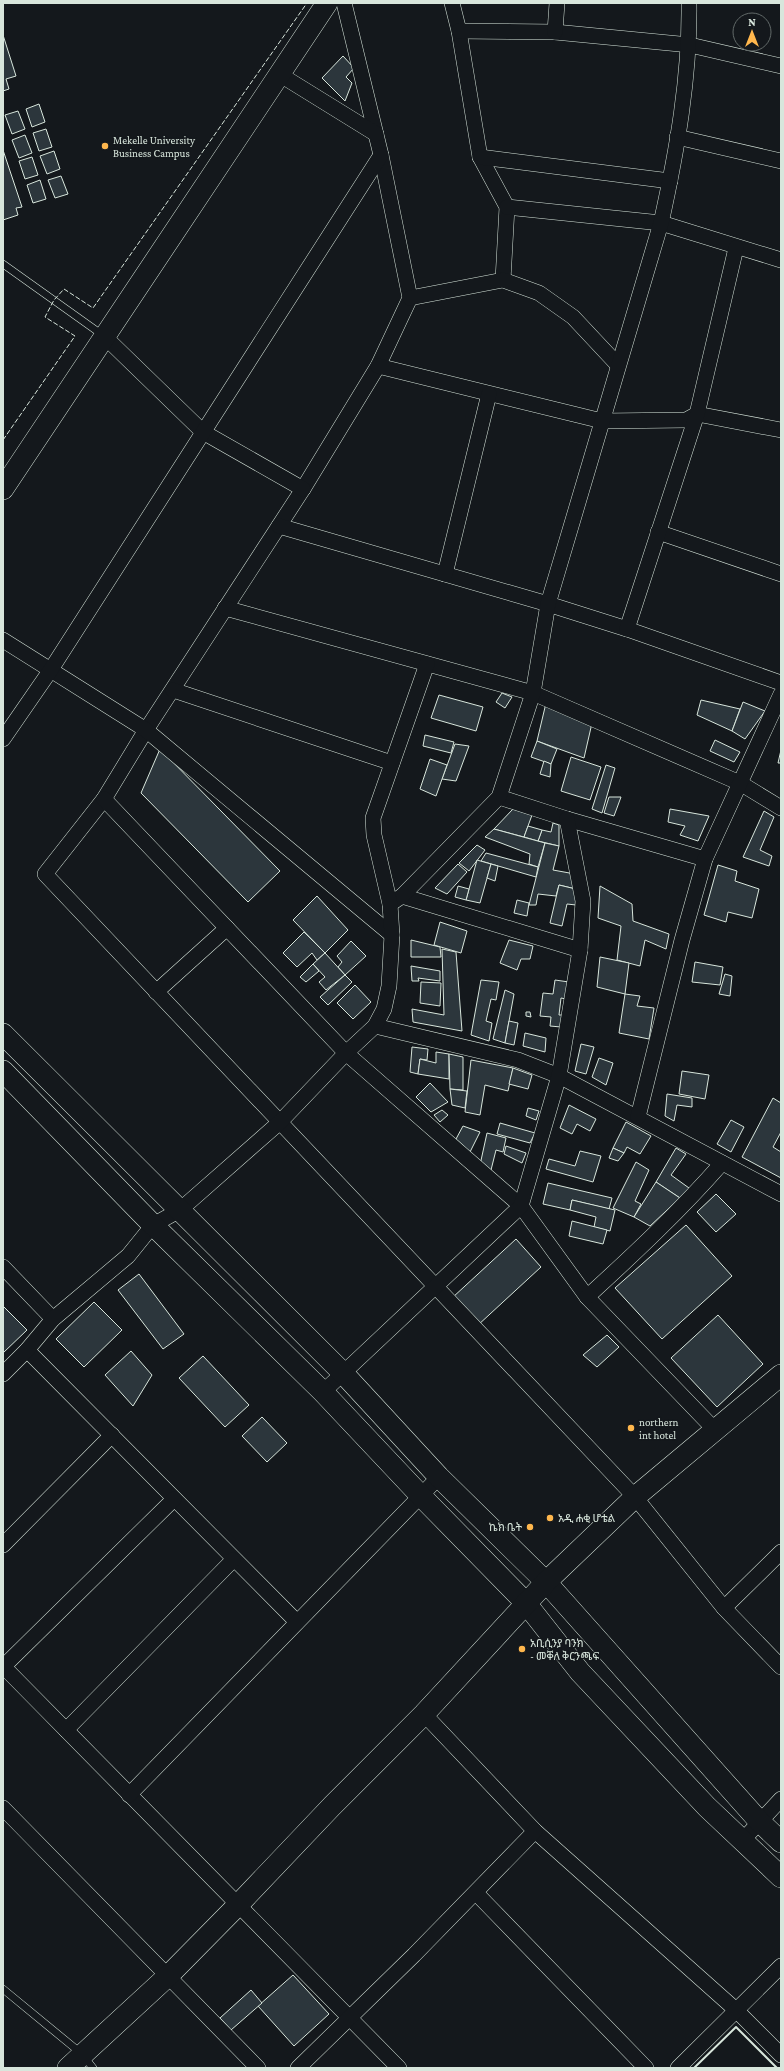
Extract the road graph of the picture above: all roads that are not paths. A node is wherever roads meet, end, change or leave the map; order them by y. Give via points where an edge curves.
1 (327, 3) edge
2 (344, 3) edge
3 (452, 3) edge
4 (557, 3) edge
5 (690, 3) edge
6 (459, 31) junction
7 (555, 32) junction
8 (690, 45) junction
9 (781, 66) edge
10 (279, 74) junction
11 (376, 134) junction
12 (677, 137) junction
13 (382, 155) junction
14 (480, 157) junction
15 (781, 161) edge
16 (670, 181) junction
17 (507, 207) junction
18 (661, 223) junction
19 (736, 248) junction
20 (781, 260) edge
21 (3, 264) edge
22 (503, 280) junction
23 (410, 298) junction
24 (104, 336) junction
25 (617, 364) junction
26 (378, 366) junction
27 (489, 394) junction
28 (697, 414) junction
29 (602, 421) junction
30 (781, 430) edge
31 (203, 432) junction
32 (3, 489) edge
33 (303, 489) junction
34 (279, 526) junction
35 (658, 532) junction
36 (445, 574) junction
37 (781, 574) edge
38 (548, 604) junction
39 (225, 608) junction
40 (627, 629) junction
41 (3, 640) edge
42 (427, 664) junction
43 (50, 671) junction
44 (781, 683) edge
45 (173, 690) junction
46 (533, 693) junction
47 (781, 694) edge
48 (146, 730) junction
49 (3, 739) edge
50 (392, 763) junction
51 (740, 783) junction
52 (499, 797) junction
53 (104, 799) junction
54 (781, 808) edge
55 (567, 819) junction
56 (705, 859) junction
57 (402, 896) junction
58 (390, 904) junction
59 (227, 928) junction
60 (392, 935) junction
61 (580, 950) junction
62 (156, 992) junction
63 (375, 1026) junction
64 (3, 1034) edge
65 (346, 1053) junction
66 (3, 1071) edge
67 (559, 1076) junction
68 (54, 1084) junction
69 (33, 1102) junction
70 (638, 1117) junction
71 (280, 1122) junction
72 (722, 1163) junction
73 (781, 1194) edge
74 (521, 1206) junction
75 (180, 1210) junction
76 (154, 1225) junction
77 (3, 1267) edge
78 (436, 1287) junction
79 (587, 1297) junction
80 (53, 1319) junction
81 (27, 1350) junction
82 (3, 1374) edge
83 (343, 1374) junction
84 (781, 1375) edge
85 (323, 1392) junction
86 (716, 1431) junction
87 (112, 1435) junction
88 (439, 1477) junction
89 (421, 1496) junction
90 (635, 1497) junction
91 (174, 1500) junction
92 (3, 1545) edge
93 (781, 1552) edge
94 (233, 1560) junction
95 (546, 1582) junction
96 (526, 1602) junction
97 (724, 1608) junction
98 (297, 1622) junction
99 (3, 1666) edge
100 (781, 1667) edge
101 (424, 1714) junction
102 (66, 1730) junction
103 (129, 1795) junction
104 (781, 1799) edge
105 (3, 1808) edge
106 (759, 1821) junction
107 (535, 1831) junction
108 (742, 1841) junction
109 (781, 1842) edge
110 (781, 1877) edge
111 (476, 1893) junction
112 (237, 1906) junction
113 (781, 1966) edge
114 (168, 1976) junction
115 (3, 1989) edge
116 (736, 2010) junction
117 (350, 2018) junction
118 (781, 2055) edge
119 (88, 2061) edge
120 (68, 2068) edge
121 (258, 2068) edge
122 (298, 2068) edge
123 (399, 2068) edge
124 (646, 2068) edge
125 (678, 2068) edge

1 - 10 street
2 - 11 street
3 - 6 street
4 - 7 street
5 - 8 street
6 - 7 street
6 - 14 street
7 - 8 street
8 - 9 street
8 - 12 street
10 - 11 street
10 - 24 street
11 - 13 street
12 - 15 street
12 - 16 street
13 - 23 street
13 - 31 street
14 - 16 street
14 - 17 street
16 - 18 street
17 - 18 street
17 - 22 street
18 - 19 street
18 - 25 street
19 - 20 street
19 - 28 street
21 - 24 lane
22 - 23 street
22 - 25 street via 539,293 573,317
23 - 26 street
24 - 31 street
24 - 32 street
25 - 29 street
26 - 27 street
26 - 33 street
27 - 29 street
27 - 36 street
28 - 29 street via 686,420
28 - 30 street
28 - 35 street
29 - 38 street
31 - 33 street
31 - 43 street
33 - 34 street
34 - 36 street
34 - 39 street
35 - 37 street
35 - 40 street
36 - 38 street
38 - 40 street
38 - 46 street
39 - 42 street
39 - 45 street
40 - 44 street
41 - 43 street
42 - 46 street
42 - 50 street
43 - 48 street
43 - 49 street
45 - 48 street
45 - 50 street
46 - 51 street
46 - 52 street
47 - 51 street
48 - 53 street
48 - 60 street
50 - 58 street via 373,818 374,835
51 - 54 street
51 - 56 street
52 - 55 street
52 - 57 street
53 - 59 street
53 - 62 street via 45,874
55 - 56 street
55 - 61 street via 584,901
56 - 70 street
57 - 58 street
57 - 61 street
58 - 60 street
59 - 62 street
59 - 65 street
60 - 63 street via 389,986 384,1009
61 - 67 street
62 - 71 street
63 - 65 street
63 - 67 street via 518,1060
64 - 68 street
65 - 71 street
65 - 74 street
66 - 69 street
67 - 70 street
67 - 74 street
68 - 69 street
68 - 75 street
69 - 76 street
70 - 72 street
71 - 75 street
71 - 78 street
72 - 73 street
72 - 79 street via 657,1233
74 - 78 street
74 - 79 street
75 - 76 street
75 - 83 street
76 - 80 street via 128,1256
76 - 85 street
77 - 80 street
78 - 83 street
78 - 90 street
79 - 86 street
80 - 81 street
81 - 82 street
81 - 87 street
83 - 85 street
83 - 88 street
84 - 86 street
85 - 89 street
86 - 90 street
87 - 91 street
87 - 92 street
88 - 89 street
88 - 95 street
89 - 96 street
89 - 98 street
90 - 95 street
90 - 97 street
91 - 94 street
91 - 99 street
93 - 97 street
94 - 98 street
94 - 102 street
95 - 96 street
95 - 106 street
96 - 101 street
96 - 108 street via 580,1672
97 - 100 street
98 - 103 street
99 - 102 street
101 - 107 street
101 - 112 street
102 - 103 street
103 - 112 street
104 - 106 street
105 - 114 street
106 - 108 street
106 - 109 street
107 - 111 street
107 - 116 street
108 - 110 street
111 - 117 street
111 - 124 street
112 - 114 street
112 - 117 street
113 - 116 street
114 - 119 street
114 - 121 street
115 - 119 lane
116 - 118 street
116 - 125 street
117 - 122 street
117 - 123 street
119 - 120 street

